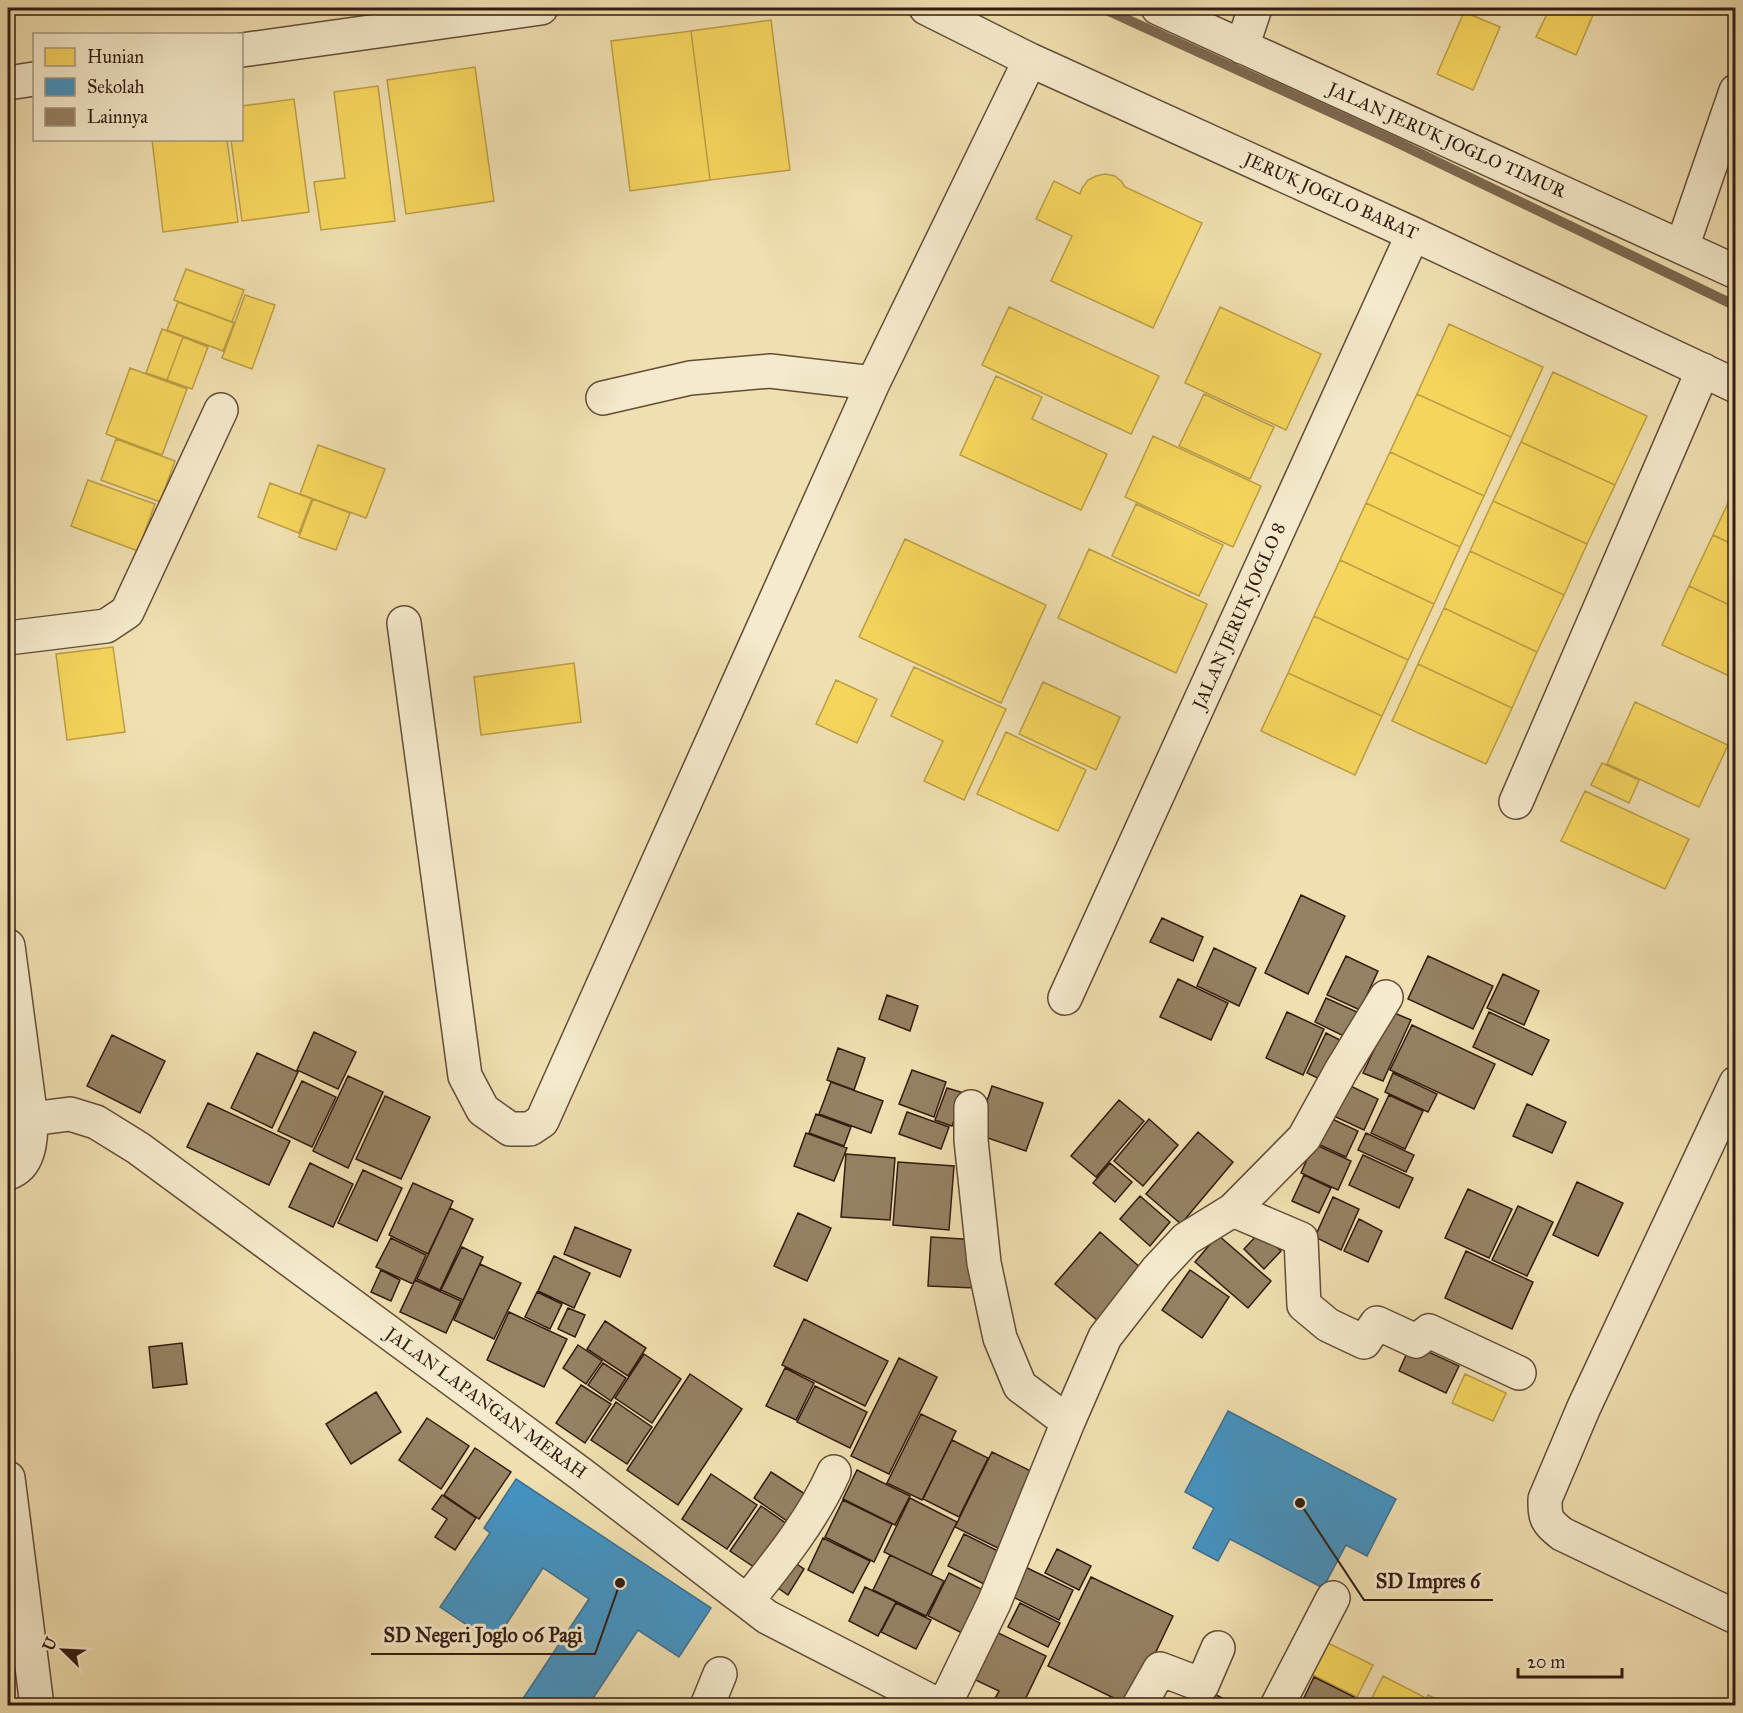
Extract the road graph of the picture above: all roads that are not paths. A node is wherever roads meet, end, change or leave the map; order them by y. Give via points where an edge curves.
1 (541, 8) edge
2 (926, 8) edge
3 (1158, 8) edge
4 (1255, 8) edge
5 (1242, 47) junction
6 (243, 50) edge
7 (1030, 60) junction
8 (33, 79) edge
9 (8, 83) edge
10 (1736, 91) edge
11 (1413, 234) junction
12 (1682, 247) junction
13 (1736, 272) edge
14 (1703, 370) junction
15 (873, 383) junction
16 (1736, 386) edge
17 (603, 398) dead end
18 (221, 410) dead end
19 (405, 623) dead end
20 (8, 638) edge
21 (1516, 802) dead end
22 (8, 946) edge
23 (1386, 997) dead end
24 (1065, 998) dead end
25 (1736, 1083) edge
26 (971, 1107) dead end
27 (31, 1119) junction
28 (8, 1173) edge
29 (1233, 1210) junction
30 (1519, 1373) dead end
31 (1068, 1422) junction
32 (834, 1472) dead end
33 (8, 1478) edge
34 (1333, 1598) dead end
35 (747, 1601) junction
36 (1736, 1617) edge
37 (1218, 1648) dead end
38 (720, 1674) dead end
39 (926, 1702) edge
40 (38, 1706) edge
41 (707, 1706) edge
42 (1140, 1706) edge
43 (1277, 1706) edge

1 - 6 street
2 - 7 street, JERUK JOGLO BARAT
3 - 5 street, JALAN JERUK JOGLO TIMUR
4 - 5 street
5 - 12 street, JALAN JERUK JOGLO TIMUR
7 - 11 street, JERUK JOGLO BARAT
7 - 15 street
8 - 9 street
10 - 12 street
11 - 14 street, JERUK JOGLO BARAT
11 - 24 street, JALAN JERUK JOGLO 8
12 - 13 street, JALAN JERUK JOGLO TIMUR
14 - 16 street, JERUK JOGLO BARAT
14 - 21 street
15 - 17 street via 770,371 690,378
15 - 19 street via 543,1120 530,1129 510,1130 483,1110 465,1076
18 - 20 street via 127,612 106,626
22 - 27 street
23 - 29 street via 1304,1138
25 - 36 street via 1545,1499 1545,1515 1562,1534
26 - 31 street via 984,1263 1000,1338 1020,1386
27 - 28 street via 27,1158
27 - 35 street, JALAN LAPANGAN MERAH via 70,1114 96,1122 138,1148 573,1467
29 - 30 street via 1301,1239 1304,1305 1328,1326 1365,1342 1377,1323 1416,1341 1429,1331
29 - 31 street via 1186,1239 1157,1270 1105,1337
31 - 39 street via 994,1603
32 - 35 street via 807,1521
33 - 40 street
34 - 43 street
35 - 39 street, JALAN LAPANGAN MERAH via 767,1617
37 - 42 street via 1202,1685 1160,1669
38 - 41 street

